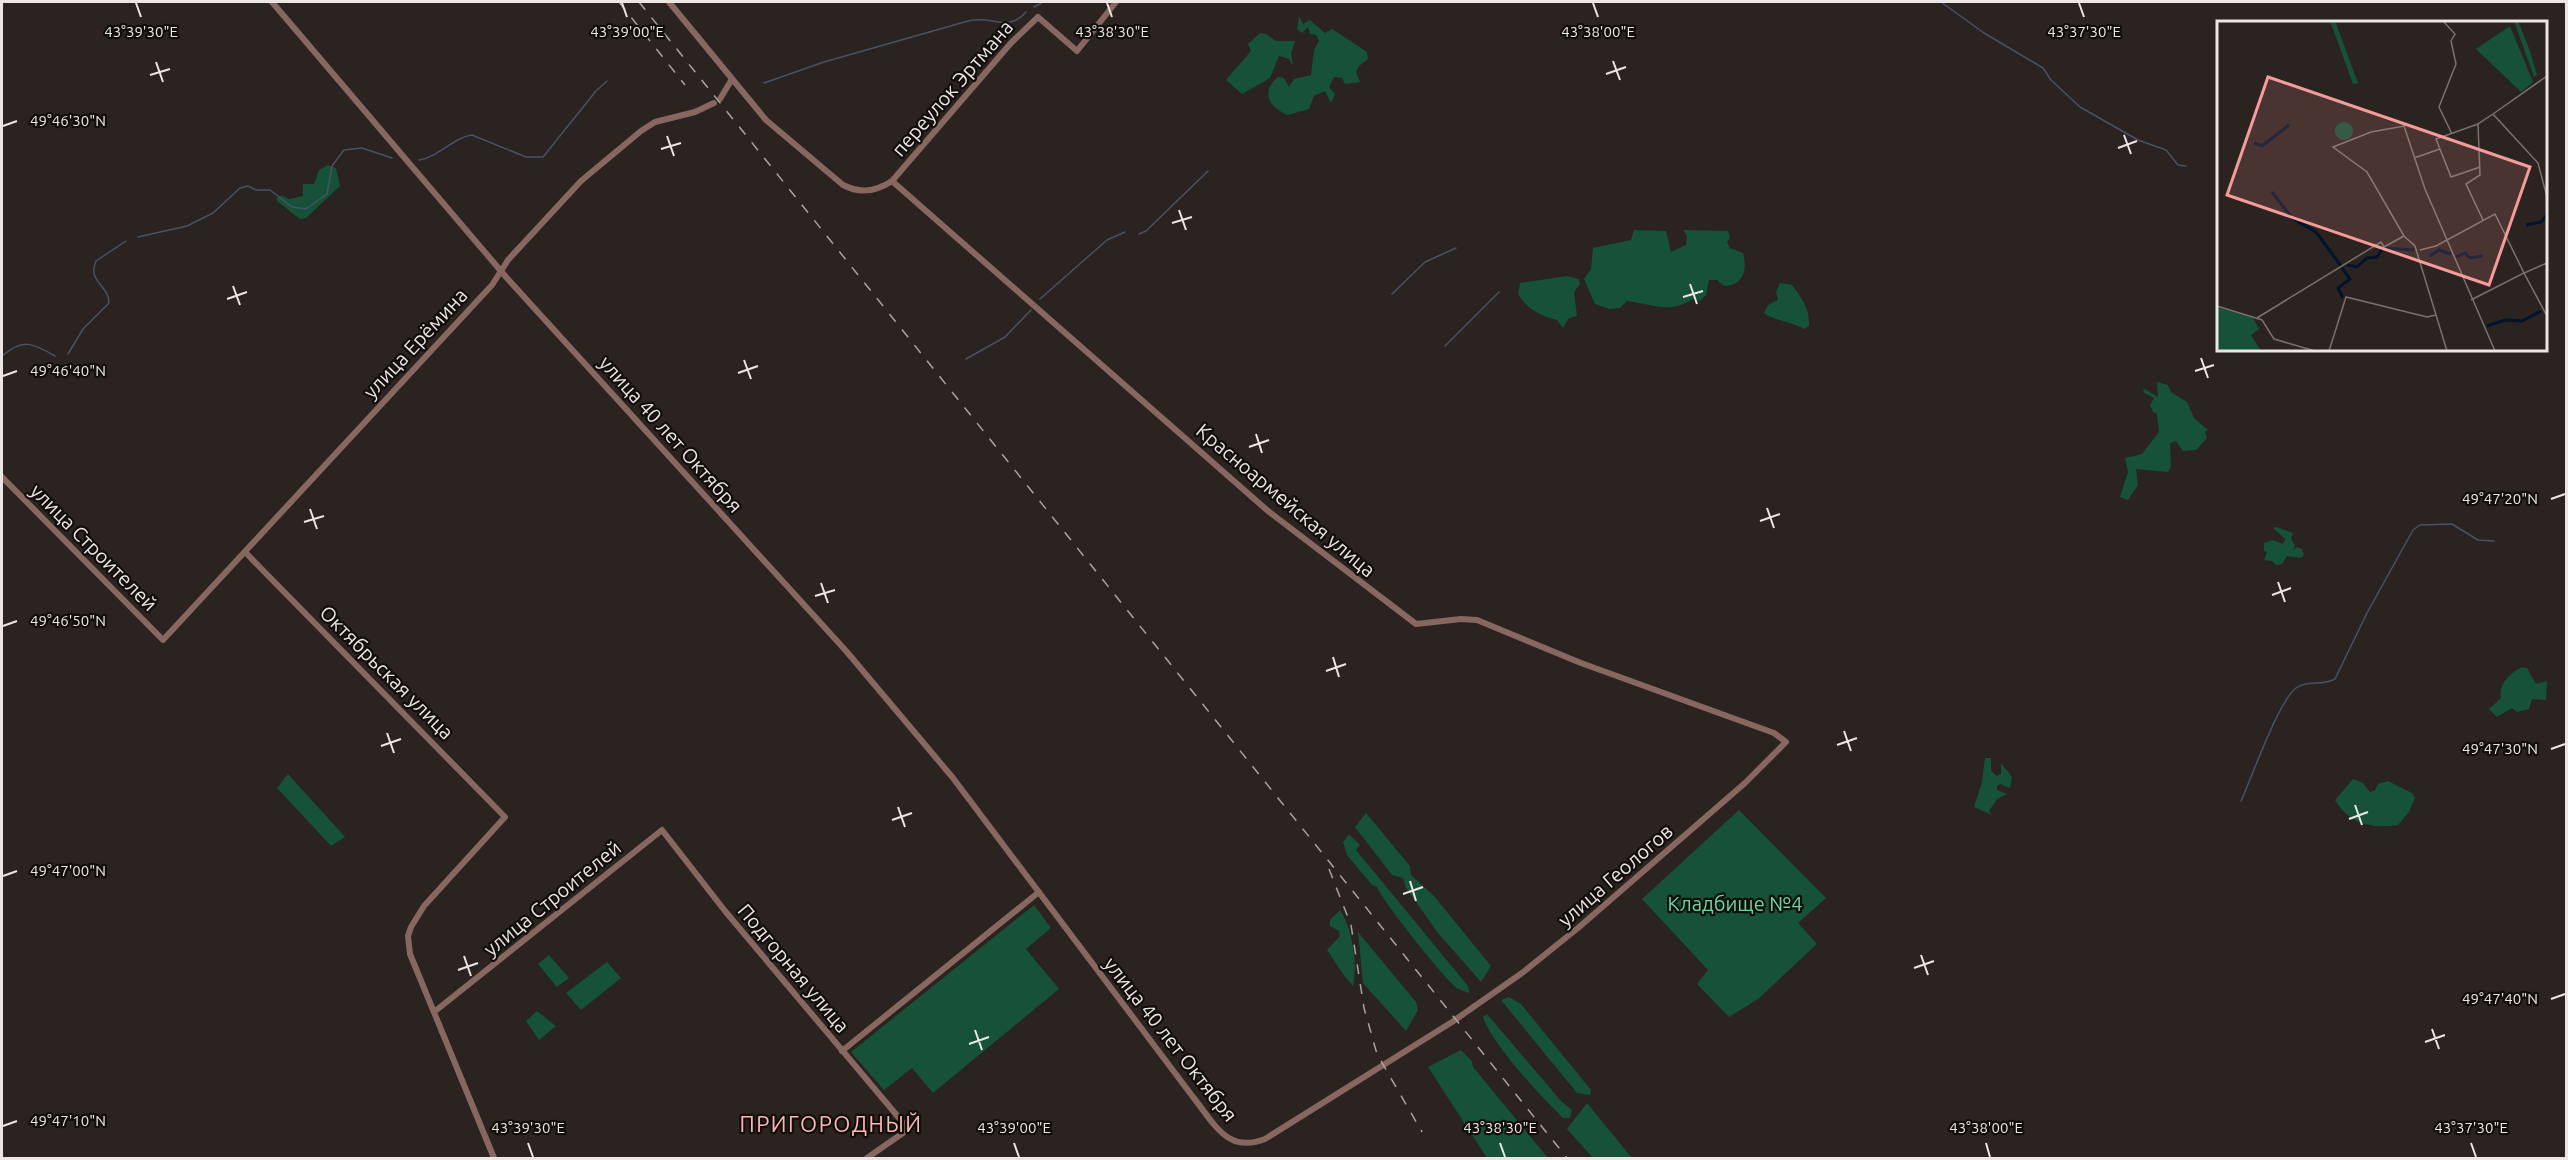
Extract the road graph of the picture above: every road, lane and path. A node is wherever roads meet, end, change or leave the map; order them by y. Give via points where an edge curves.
1 (272, 2) edge
2 (669, 2) edge
3 (1116, 2) edge
4 (732, 79) junction
5 (892, 181) junction
6 (501, 271) junction
7 (2, 477) edge
8 (245, 552) junction
9 (163, 640) joint
10 (1785, 742) joint
11 (662, 830) joint
12 (1039, 892) junction
13 (434, 1012) junction
14 (1455, 1020) joint
15 (842, 1051) junction
16 (494, 1158) edge
17 (867, 1158) edge

1 - 6 street, улица 40 лет Октября
2 - 4 street
3 - 5 street, переулок Эртмана via 1077,51 1038,17
4 - 5 street via 766,120 843,186 859,191 880,188
4 - 6 street, улица Ерёмина via 717,101 695,112 654,122 641,131 581,181
5 - 10 street, Красноармейская улица via 1268,511 1416,624 1461,618 1477,620 1581,663 1774,733
6 - 8 street, улица Ерёмина
6 - 12 street, улица 40 лет Октября via 847,652 941,764
7 - 9 street, улица Строителей
8 - 9 street, улица Ерёмина
8 - 13 street, Октябрьская улица via 505,817 443,883 411,927 410,954
10 - 14 street, улица Геологов via 1745,783 1578,928
11 - 13 street, улица Строителей
11 - 15 street, Подгорная улица
12 - 14 street, улица 40 лет Октября via 1193,1098 1223,1134 1236,1143 1265,1139
12 - 15 street
13 - 16 street
15 - 17 street, Подгорная улица via 905,1125 903,1134

